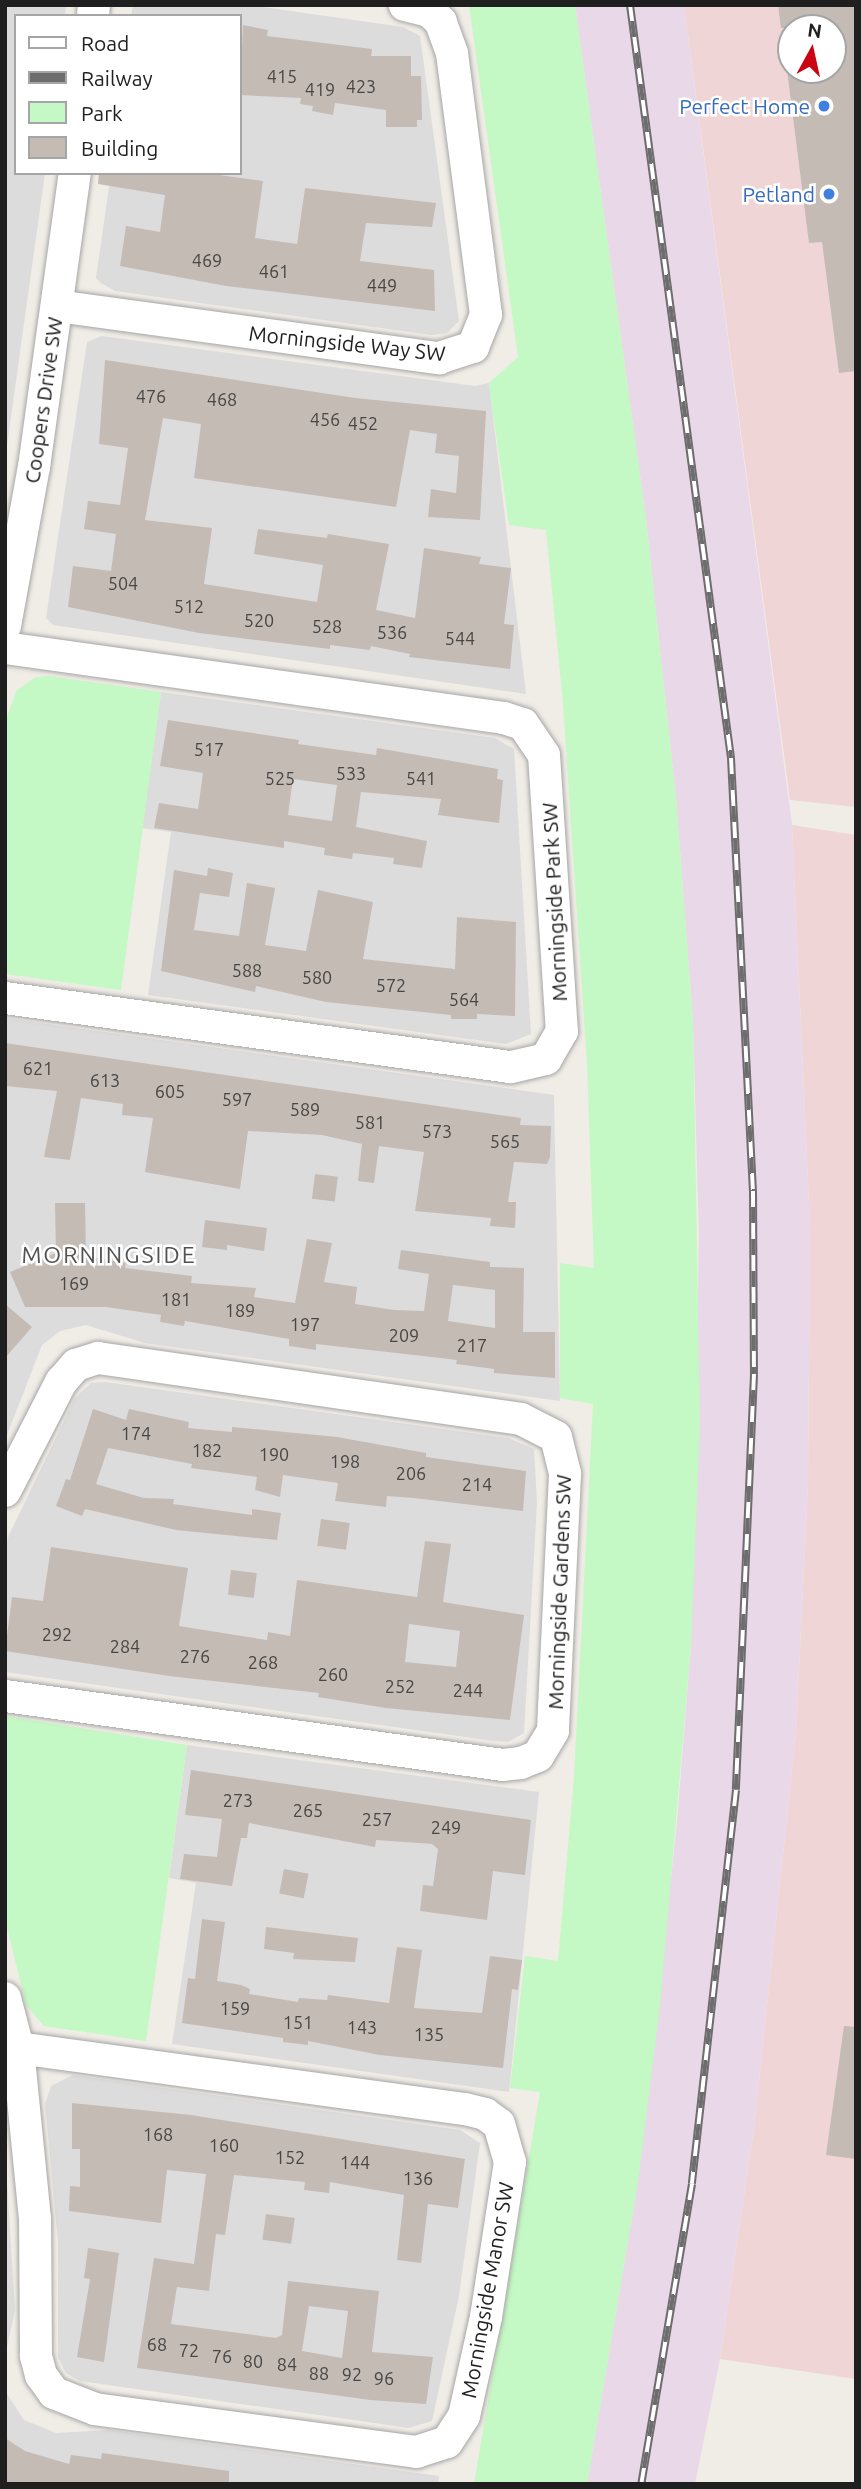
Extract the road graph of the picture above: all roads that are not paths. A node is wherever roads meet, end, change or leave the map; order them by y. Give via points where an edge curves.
1 (405, 5) edge
2 (75, 175) edge
3 (57, 306) junction
4 (5, 626) edge
5 (5, 648) edge
6 (5, 999) edge
7 (5, 1491) edge
8 (5, 1696) edge
9 (5, 1998) edge
10 (18, 2048) junction

1 - 3 street, Morningside Way SW via 429,11 441,22 452,53 486,315 473,347 439,358
2 - 3 street, Coopers Drive SW
3 - 4 street, Coopers Drive SW
5 - 6 street, Morningside Park SW via 523,724 544,755 562,1031 546,1059 510,1067
7 - 8 street, Morningside Gardens SW via 61,1382 76,1365 97,1358 521,1419 556,1437 565,1474 553,1731 538,1756 521,1763 503,1765
9 - 10 street, Morningside Manor SW
10 - 10 street, Morningside Manor SW via 35,2219 36,2356 41,2375 54,2393 95,2409 417,2452 447,2442 464,2416 486,2317 510,2162 499,2124 465,2109

